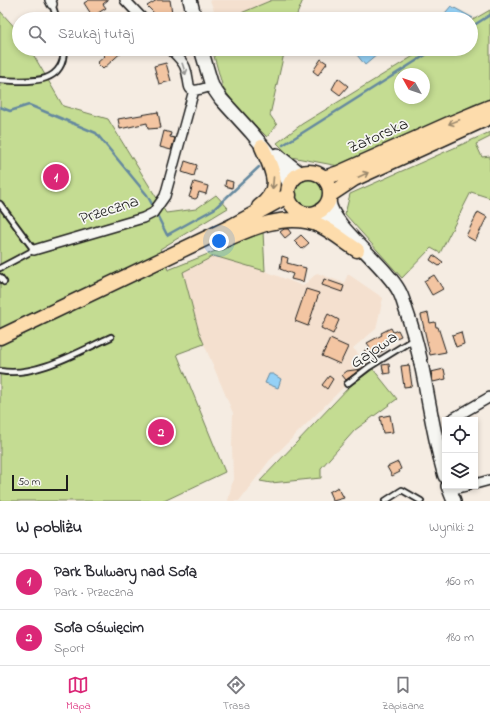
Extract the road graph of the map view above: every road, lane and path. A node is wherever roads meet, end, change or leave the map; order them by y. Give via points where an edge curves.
1 (125, 0) edge
2 (190, 0) edge
3 (51, 2) edge
4 (55, 12) edge
5 (136, 12) edge
6 (193, 12) edge
7 (64, 56) edge
8 (176, 56) edge
9 (203, 56) edge
10 (0, 80) edge
11 (212, 86) junction
12 (194, 90) junction
13 (490, 107) edge
14 (490, 117) edge
15 (251, 132) junction
16 (262, 146) junction
17 (301, 174) junction
18 (324, 178) junction
19 (289, 190) junction
20 (329, 198) junction
21 (0, 204) edge
22 (296, 209) junction
23 (318, 212) junction
24 (233, 231) junction
25 (34, 250) junction
26 (357, 250) junction
27 (0, 268) edge
28 (0, 277) edge
29 (4, 282) dead end
30 (407, 312) junction
31 (111, 336) dead end
32 (0, 337) edge
33 (416, 338) junction
34 (0, 371) edge
35 (347, 384) dead end
36 (490, 397) edge
37 (455, 417) edge
38 (439, 423) edge
39 (442, 453) edge
40 (490, 480) edge
41 (478, 483) edge
42 (385, 501) edge
43 (421, 501) edge

1 - 5 street
2 - 6 street
3 - 4 lane
7 - 10 lane via 56,74 40,81
8 -> 12 street via 185,67 187,82
9 - 11 street
11 - 12 street
11 - 15 street
12 - 25 street, Przeczna via 165,196 156,210 143,218
13 -> 18 main road, Zatorska
20 -> 14 main road, Zatorska via 354,179
15 - 16 street
15 - 17 street
16 - 19 street via 283,171
16 -> 24 main road via 274,174 272,194
17 - 18 main road via 313,172
17 - 19 main road
18 - 20 main road via 328,183
19 - 22 main road via 292,205
19 - 24 main road
20 - 23 main road via 326,206
20 - 30 street via 329,206 340,223 398,288
21 - 25 lane
22 - 23 main road via 306,214
22 - 24 main road
23 - 26 street
24 - 26 main road via 278,221 300,220 320,225
24 - 32 main road
25 - 27 lane, Przeczna
26 - 30 street via 383,279
28 - 29 lane
30 - 33 street
31 - 34 lane via 58,361 34,369 11,373
33 - 35 lane, Gajowa
33 - 38 street
36 - 37 street
38 - 39 street
40 - 41 street
42 - 43 lane via 402,490

